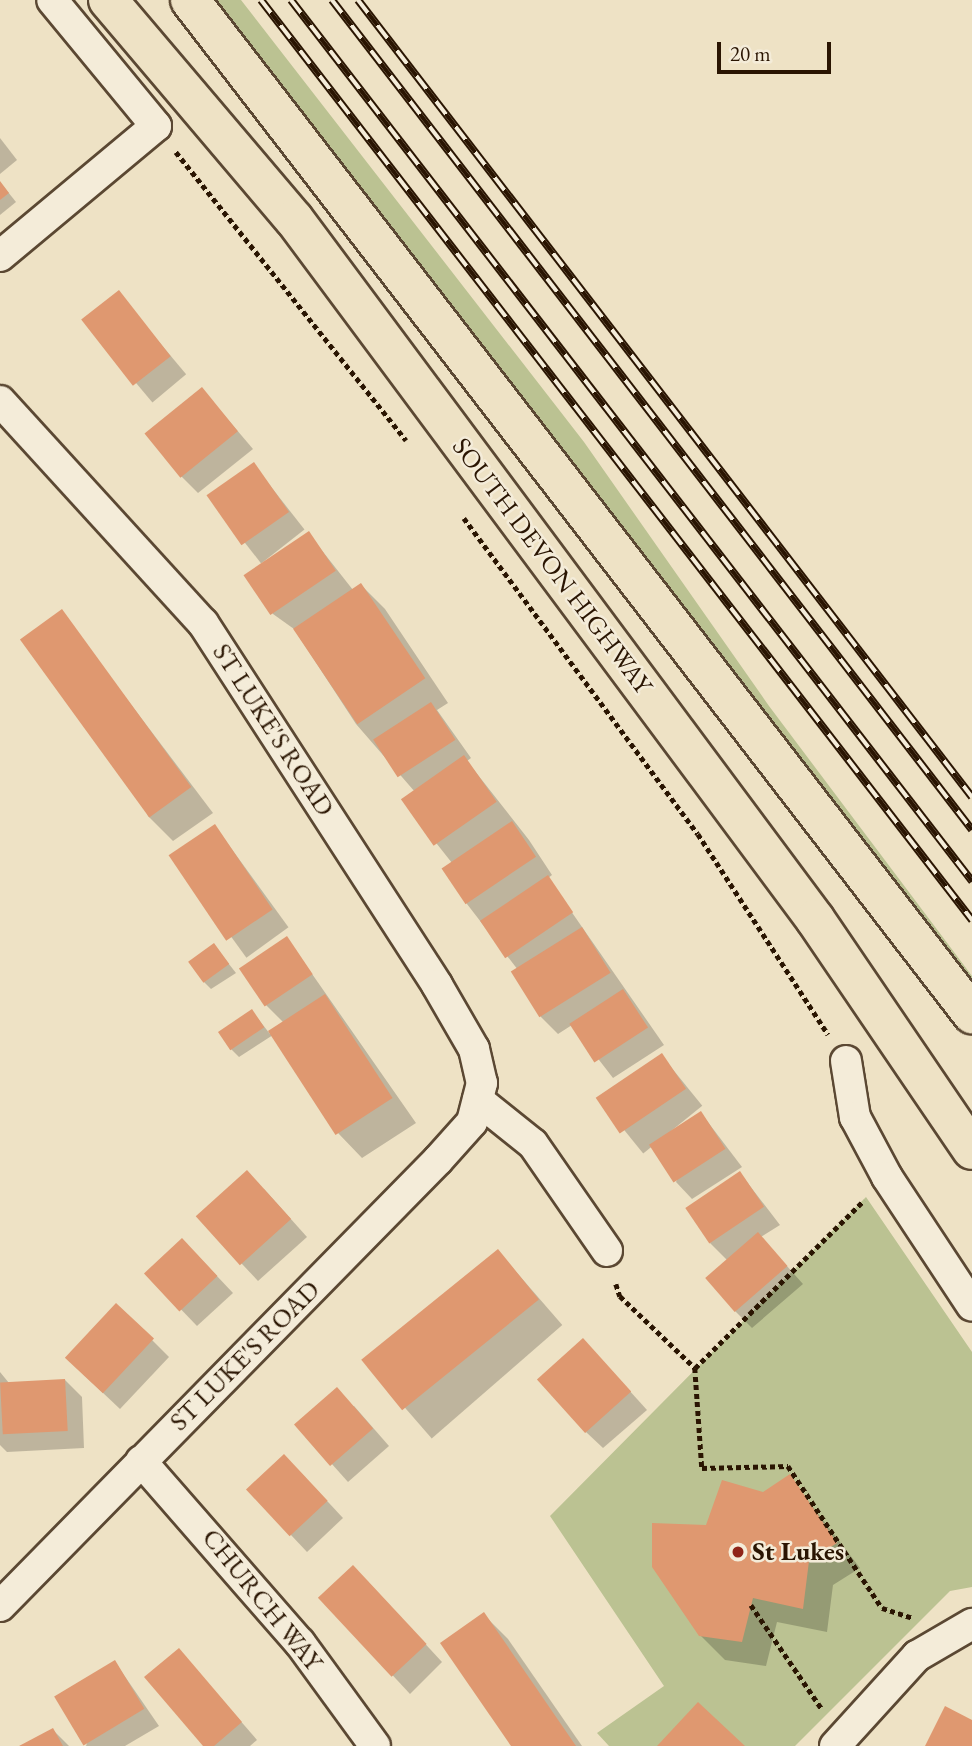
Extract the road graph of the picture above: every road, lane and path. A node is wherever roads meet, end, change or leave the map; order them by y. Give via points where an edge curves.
1 (52, 0) edge
2 (108, 0) edge
3 (190, 0) edge
4 (156, 126) junction
5 (0, 256) edge
6 (0, 401) edge
7 (409, 443) dead end
8 (461, 514) dead end
9 (972, 1014) edge
10 (846, 1061) joint
11 (478, 1100) junction
12 (972, 1150) edge
13 (887, 1178) junction
14 (607, 1251) joint
15 (972, 1306) edge
16 (695, 1368) junction
17 (141, 1461) junction
18 (5, 1589) edge
19 (751, 1605) dead end
20 (965, 1628) edge
21 (848, 1743) edge
22 (375, 1746) edge

1 - 4 street
2 - 12 highway, SOUTH DEVON HIGHWAY via 294,219 815,919
3 - 9 highway
4 - 5 street
4 - 7 path
6 - 11 street, ST LUKE'S ROAD via 203,623 474,1049 482,1083
8 - 10 path via 698,834
10 - 13 street via 855,1117
11 - 14 street via 533,1144
11 - 17 street, ST LUKE'S ROAD via 472,1122 438,1160
13 - 15 street
13 - 16 path
14 - 16 path via 620,1296
16 - 20 path via 702,1468 788,1466 882,1608
17 - 18 street, ST LUKE'S ROAD
17 - 22 street, CHURCH WAY via 300,1643
19 - 21 path
20 - 21 street via 917,1656

